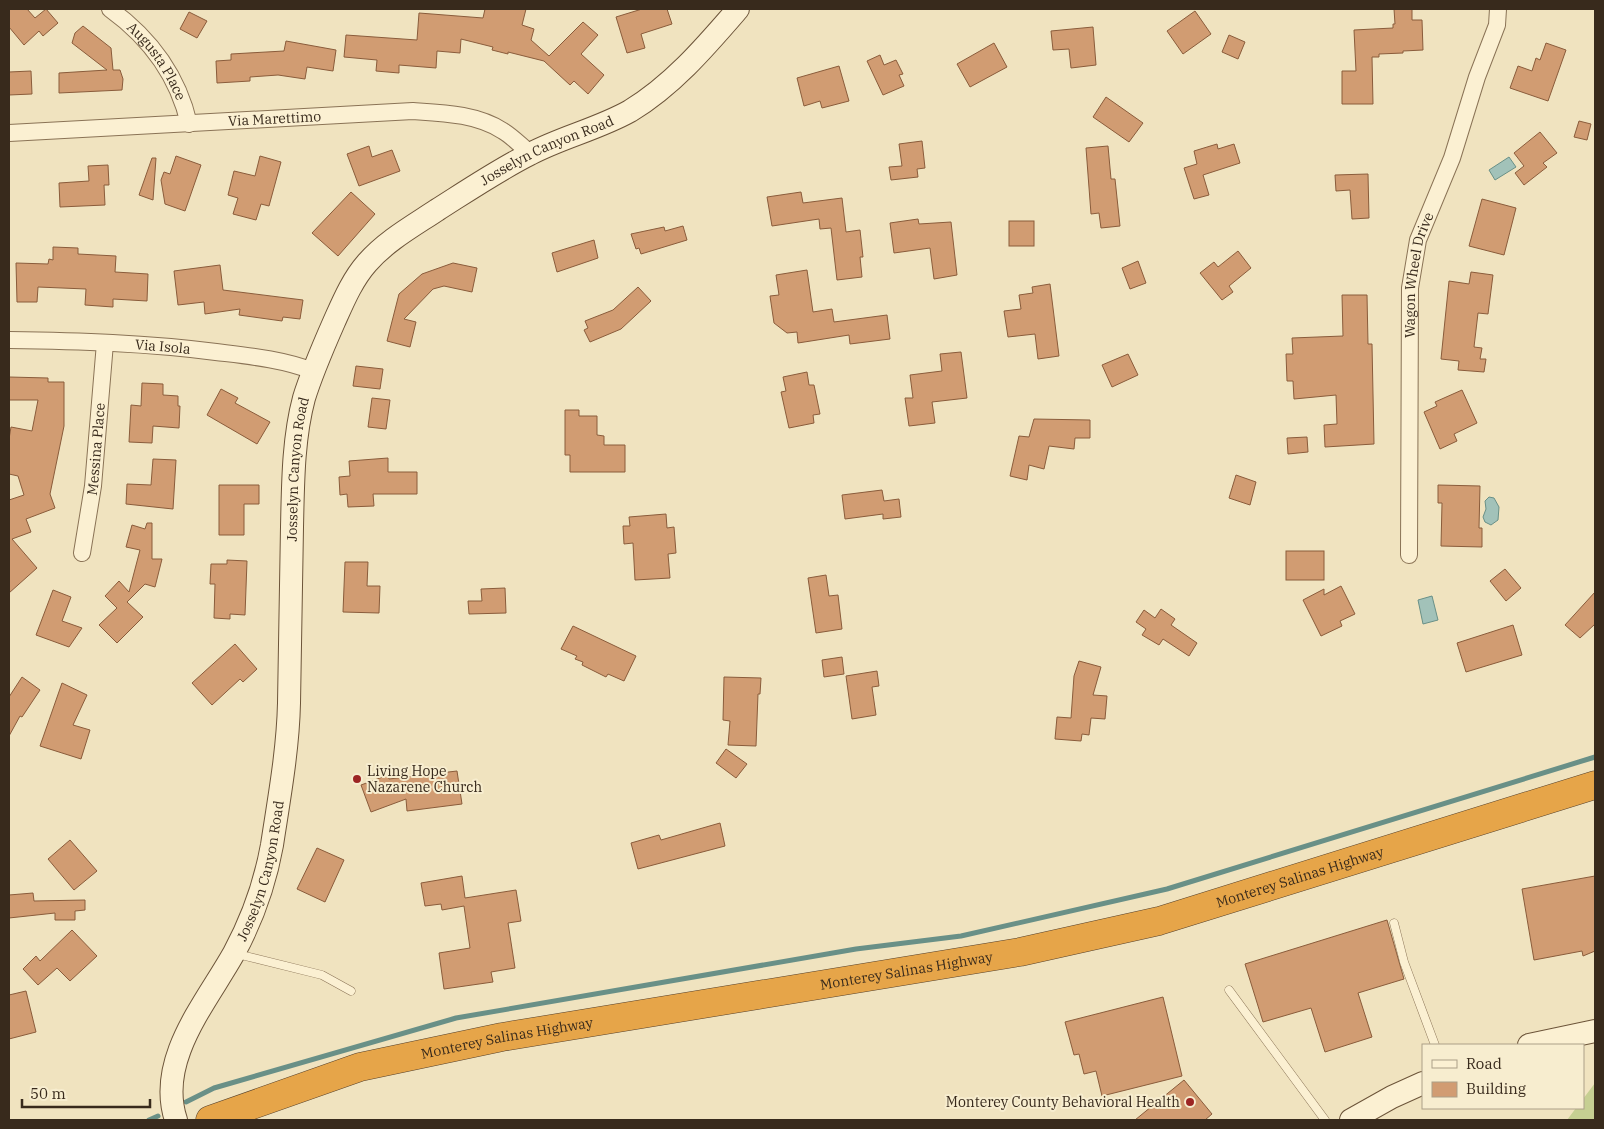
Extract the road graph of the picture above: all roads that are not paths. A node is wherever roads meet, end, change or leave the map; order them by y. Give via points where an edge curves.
1 (110, 9) edge
2 (738, 9) edge
3 (1498, 9) edge
4 (189, 124) junction
5 (9, 133) edge
6 (530, 153) junction
7 (9, 340) edge
8 (105, 343) junction
9 (313, 371) junction
10 (82, 553) dead end
11 (1409, 555) dead end
12 (1595, 785) edge
13 (1394, 922) dead end
14 (234, 953) junction
15 (1229, 990) dead end
16 (351, 991) dead end
17 (1595, 1031) edge
18 (1436, 1044) edge
19 (1533, 1044) edge
20 (1422, 1083) edge
21 (176, 1120) edge
22 (210, 1120) edge
23 (1325, 1120) edge
24 (1351, 1120) edge

1 - 4 street, Augusta Place via 133,28 168,69 181,94
2 - 6 street, Josselyn Canyon Road via 697,56 632,109 607,123
3 - 11 street, Wagon Wheel Drive via 1497,24 1452,158 1418,240 1410,288
4 - 5 street, Via Marettimo
4 - 6 street, Via Marettimo via 413,111 451,114 502,130
6 - 9 street, Josselyn Canyon Road via 471,188 377,252 348,291
7 - 8 street, Via Isola
8 - 9 street, Via Isola via 171,346 264,358
8 - 10 street, Messina Place via 93,486
9 - 14 street, Josselyn Canyon Road via 304,400 296,453 289,707 277,804 261,895
12 - 22 highway, Monterey Salinas Highway via 1158,921 1020,952 502,1037 370,1065
13 - 18 lane via 1404,962
14 - 16 lane via 322,975
14 - 21 street, Josselyn Canyon Road via 197,1015 175,1063 170,1095
15 - 23 lane
17 - 19 street
20 - 24 street

